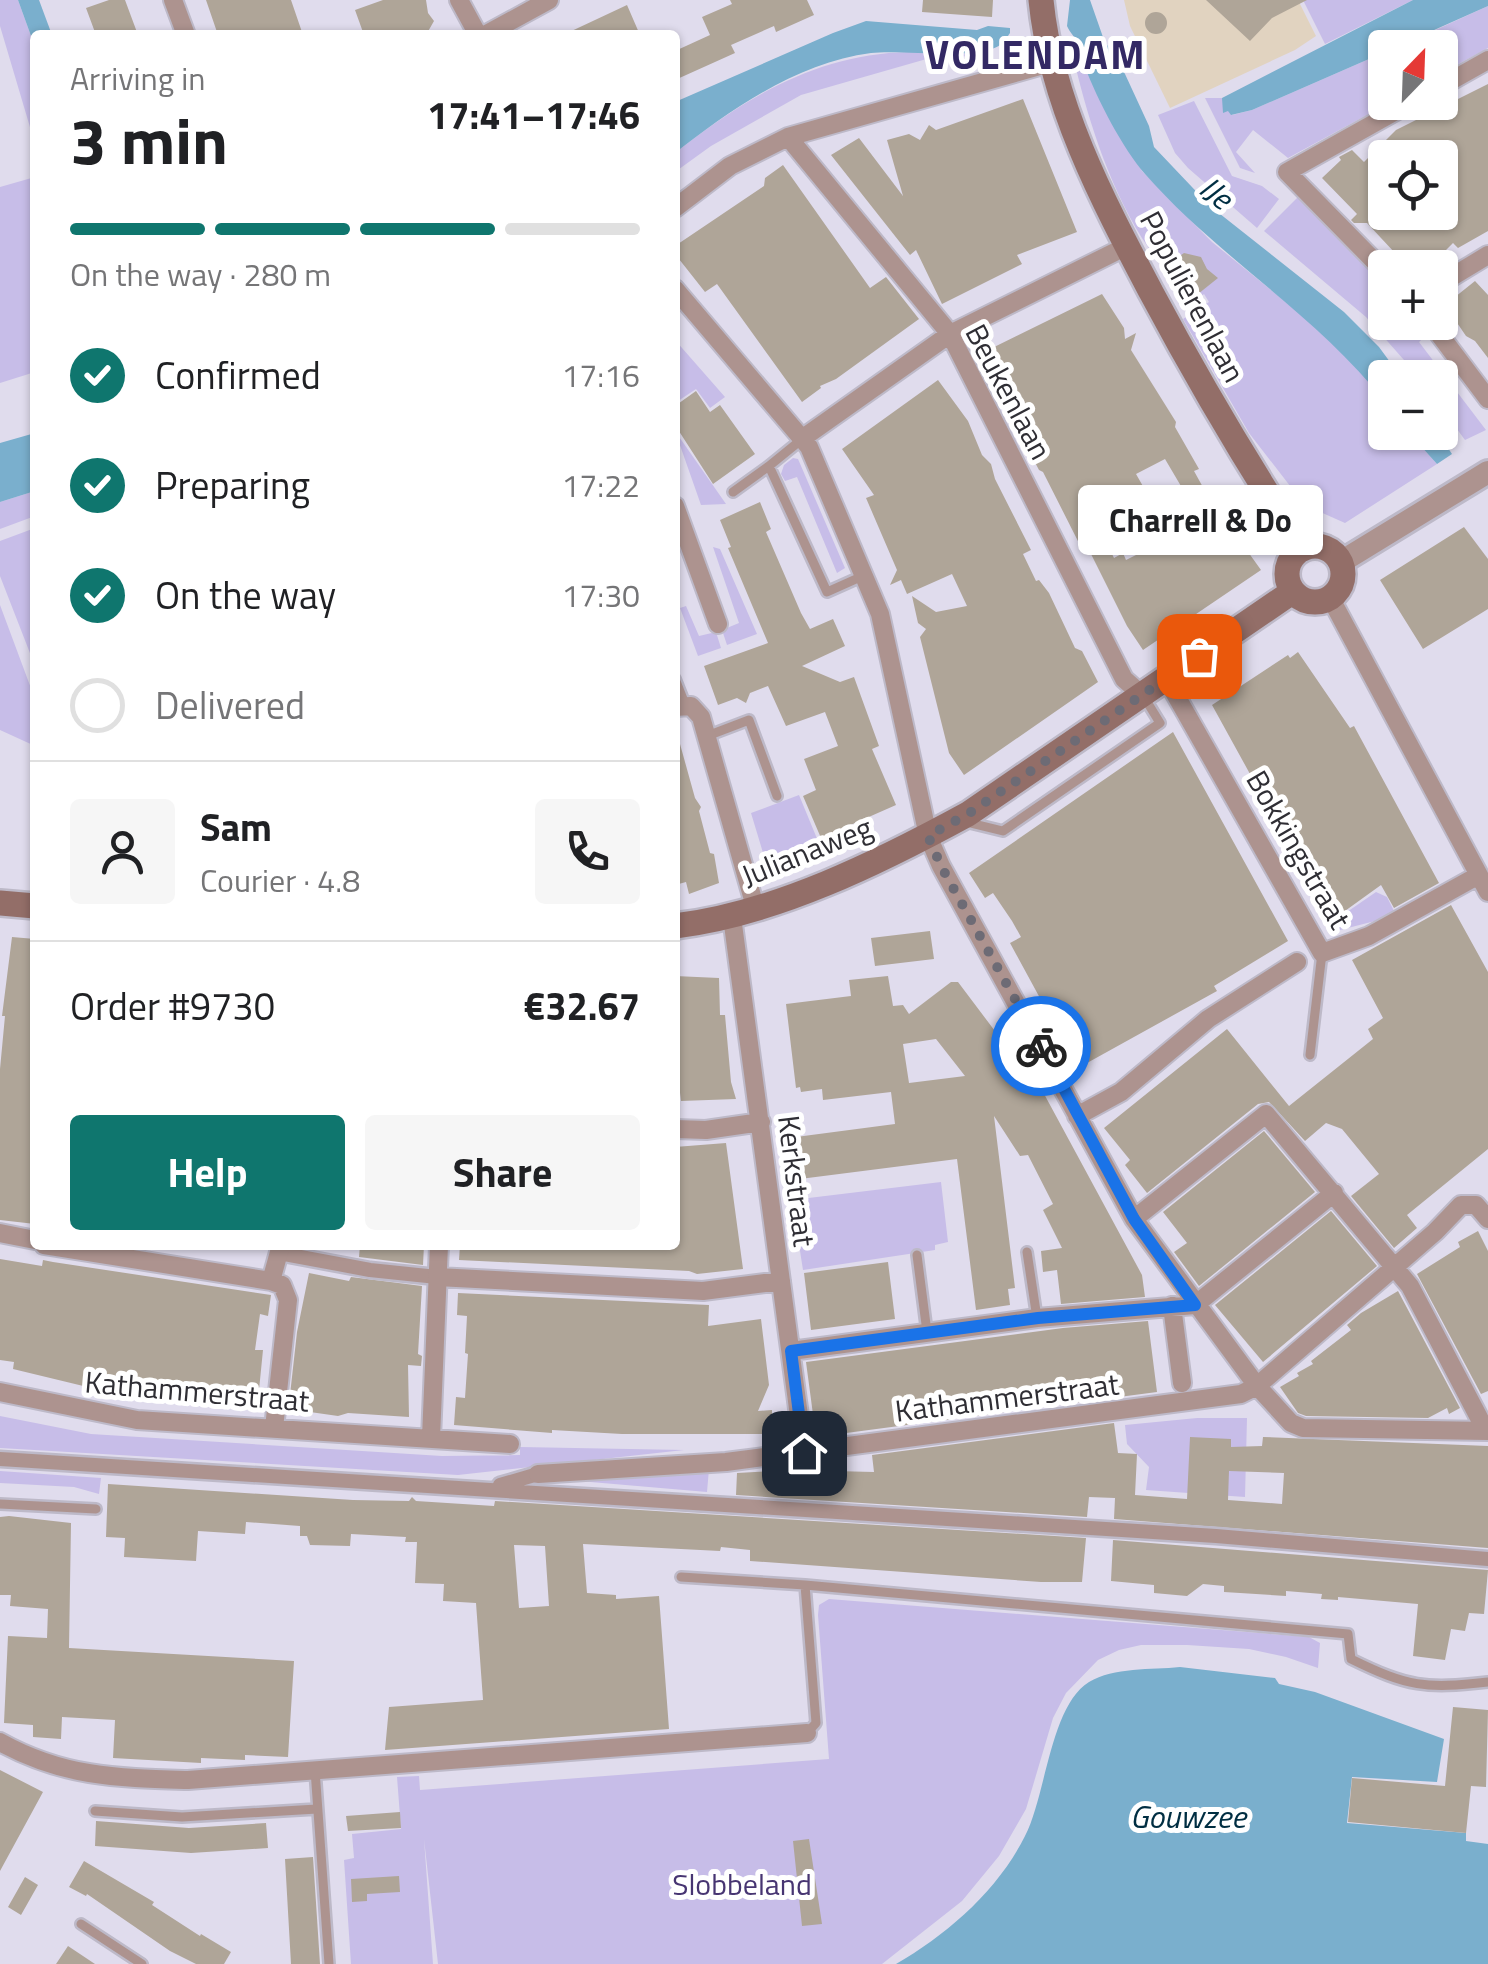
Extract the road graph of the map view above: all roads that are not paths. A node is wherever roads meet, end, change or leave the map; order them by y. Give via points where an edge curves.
1 (173, 0) edge
2 (459, 0) edge
3 (550, 0) edge
4 (1041, 0) edge
5 (184, 30) edge
6 (479, 30) edge
7 (492, 30) edge
8 (1488, 60) edge
9 (1050, 63) junction
10 (1458, 77) edge
11 (1380, 120) edge
12 (788, 137) junction
13 (680, 204) edge
14 (1127, 246) junction
15 (1368, 255) edge
16 (1488, 255) edge
17 (1458, 273) edge
18 (680, 295) edge
19 (950, 334) junction
20 (1444, 340) edge
21 (1488, 399) edge
22 (803, 438) junction
23 (769, 466) junction
24 (1488, 472) edge
25 (732, 492) dead end
26 (680, 520) edge
27 (1303, 548) junction
28 (1341, 562) junction
29 (865, 575) junction
30 (1292, 592) junction
31 (1330, 599) junction
32 (718, 624) dead end
33 (1166, 678) junction
34 (1142, 695) junction
35 (680, 706) edge
36 (707, 736) junction
37 (777, 796) dead end
38 (926, 825) junction
39 (1483, 884) edge
40 (0, 903) edge
41 (30, 906) edge
42 (744, 914) junction
43 (680, 925) edge
44 (1322, 953) junction
45 (1297, 962) dead end
46 (1310, 1055) dead end
47 (1076, 1116) junction
48 (761, 1122) junction
49 (680, 1129) edge
50 (1334, 1193) junction
51 (1486, 1209) edge
52 (1134, 1219) junction
53 (0, 1234) edge
54 (30, 1239) edge
55 (280, 1250) edge
56 (284, 1250) edge
57 (439, 1250) edge
58 (115, 1252) edge
59 (1028, 1252) dead end
60 (917, 1255) dead end
61 (1396, 1267) junction
62 (437, 1277) junction
63 (271, 1280) junction
64 (781, 1282) junction
65 (1195, 1305) junction
66 (1172, 1306) junction
67 (1038, 1318) junction
68 (928, 1333) junction
69 (791, 1351) junction
70 (1182, 1382) dead end
71 (1257, 1386) junction
72 (0, 1392) edge
73 (274, 1428) junction
74 (1487, 1432) edge
75 (431, 1438) junction
76 (510, 1444) dead end
77 (804, 1453) junction
78 (0, 1459) edge
79 (538, 1474) joint
80 (490, 1488) junction
81 (0, 1504) edge
82 (96, 1509) dead end
83 (1488, 1559) edge
84 (681, 1577) dead end
85 (805, 1584) junction
86 (1488, 1682) edge
87 (807, 1733) joint
88 (0, 1742) edge
89 (315, 1770) junction
90 (317, 1809) junction
91 (94, 1811) dead end
92 (81, 1924) dead end
93 (142, 1964) edge
94 (329, 1964) edge

1 - 5 street
2 - 6 street
3 - 7 street
4 - 9 main road, Populierenlaan
8 - 10 street
9 - 12 street
9 - 14 main road, Populierenlaan
11 - 15 street via 1287,172
12 - 13 street via 730,166
12 - 19 street, Beukenlaan
14 - 19 street
14 - 27 main road, Populierenlaan via 1235,445
16 - 17 street
18 - 22 street
19 - 22 street
19 - 34 street, Beukenlaan via 1124,679
20 - 21 street
22 - 23 lane
22 - 29 street
23 - 25 lane
23 - 29 lane via 827,592
24 - 28 street
26 - 32 street
27 - 28 main road via 1325,547
27 - 30 main road via 1287,568
28 - 31 main road via 1343,582
29 - 38 street via 880,614
30 - 31 main road via 1310,603
30 - 33 main road, Julianaweg
31 - 39 street
33 - 34 main road, Julianaweg
33 - 44 street, Bokkingstraat
34 - 38 main road, Julianaweg via 958,820
35 - 36 street, Kerkstraat via 698,710
36 - 37 lane via 750,720
36 - 42 street, Kerkstraat
38 - 42 main road, Julianaweg
38 - 47 street via 941,866
39 - 44 street, Bokkingstraat
40 - 41 main road
42 - 43 main road, Julianaweg
42 - 48 street, Kerkstraat
44 - 46 lane
45 - 47 street via 1208,1019 1121,1092
47 - 52 street
48 - 49 street
48 - 64 street, Kerkstraat
50 - 52 street via 1266,1114
50 - 61 street
50 - 65 street
51 - 61 street via 1461,1205
52 - 65 street
53 - 54 street
55 - 63 street
56 - 62 street
57 - 62 street
58 - 63 street
59 - 67 lane
60 - 68 lane
61 - 71 street
61 - 74 street
62 - 64 street via 703,1291
62 - 75 street
63 - 73 street via 288,1300
64 - 69 street, Kerkstraat
65 - 66 street
65 - 71 street
66 - 67 street
66 - 70 street
67 - 68 street
68 - 69 street
69 - 77 street, Kerkstraat
71 - 74 street via 1303,1428
71 - 77 street, Kathammerstraat via 1185,1403
72 - 73 street, Kathammerstraat via 137,1420
73 - 75 street, Kathammerstraat
75 - 76 street, Kathammerstraat
77 - 79 street, Kathammerstraat
78 - 80 street
79 - 80 street
80 - 83 street
81 - 82 lane
84 - 85 lane
85 - 86 lane via 1348,1634 1351,1659 1397,1682
85 - 87 lane via 816,1723
87 - 89 street
88 - 89 street via 44,1764 113,1778
89 - 90 lane
90 - 91 lane via 182,1818
90 - 94 lane
92 - 93 lane

